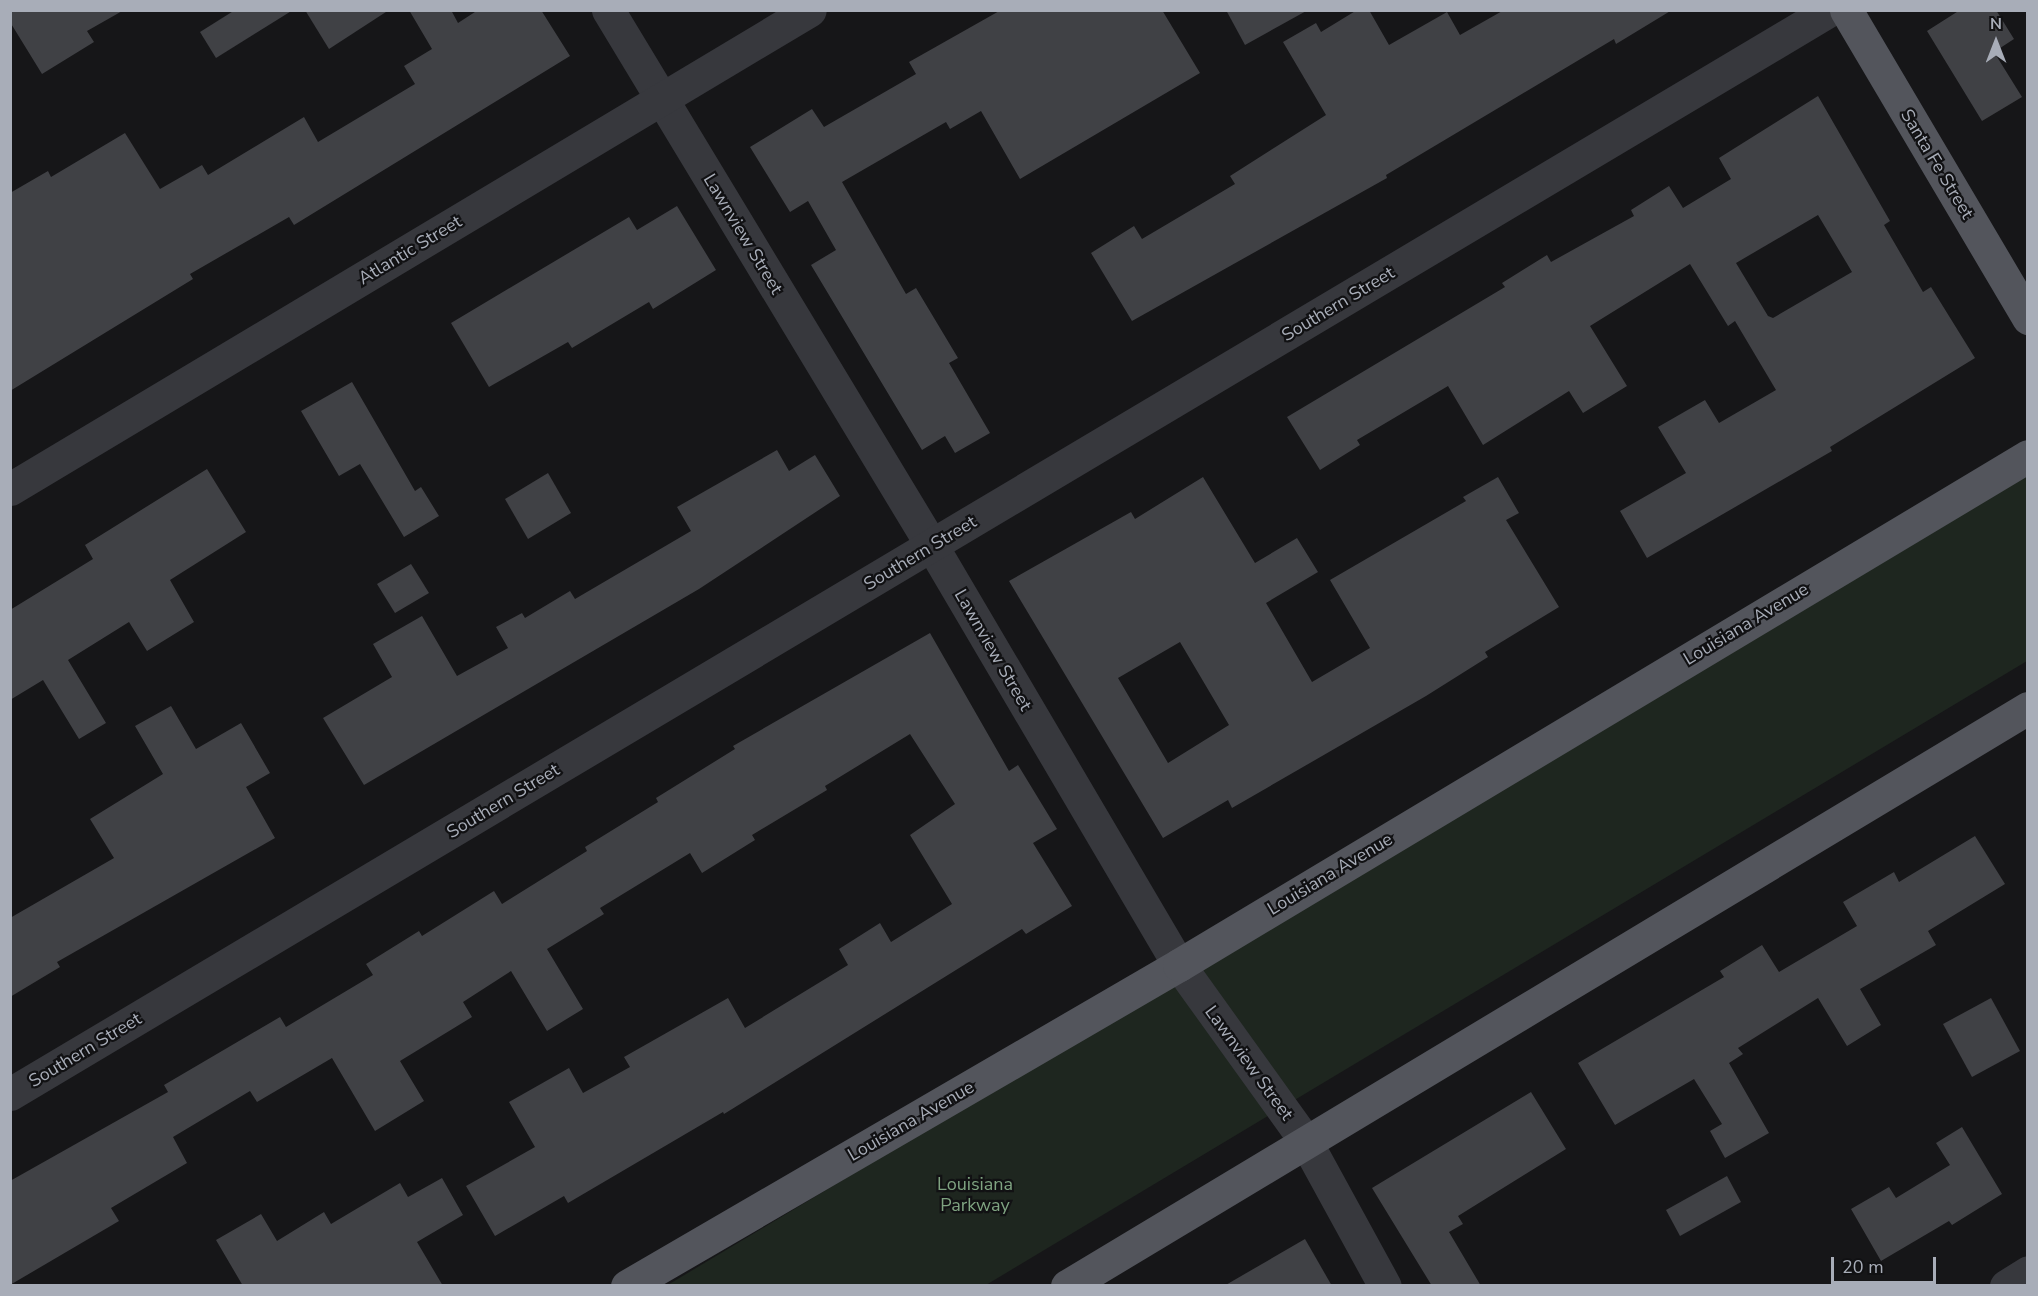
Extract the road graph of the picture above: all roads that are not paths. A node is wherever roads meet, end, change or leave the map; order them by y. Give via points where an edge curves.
1 (608, 10) edge
2 (810, 10) edge
3 (1830, 10) edge
4 (1846, 10) edge
5 (662, 99) junction
6 (2028, 318) edge
7 (2028, 456) edge
8 (10, 489) edge
9 (932, 546) junction
10 (2028, 708) edge
11 (1179, 965) junction
12 (10, 1094) edge
13 (1306, 1142) junction
14 (2028, 1272) edge
15 (627, 1286) edge
16 (1067, 1286) edge
17 (1385, 1286) edge
18 (2006, 1286) edge

1 - 5 street, Lawnview Street
2 - 5 street, Atlantic Street
3 - 9 street, Southern Street
4 - 6 main road, Santa Fe Street
5 - 8 street, Atlantic Street
5 - 9 street, Lawnview Street
7 - 11 main road, Louisiana Avenue
9 - 11 street, Lawnview Street
9 - 12 street, Southern Street
10 - 13 main road
11 - 13 street, Lawnview Street
11 - 15 main road, Louisiana Avenue
13 - 16 main road
13 - 17 street, Lawnview Street
14 - 18 street

